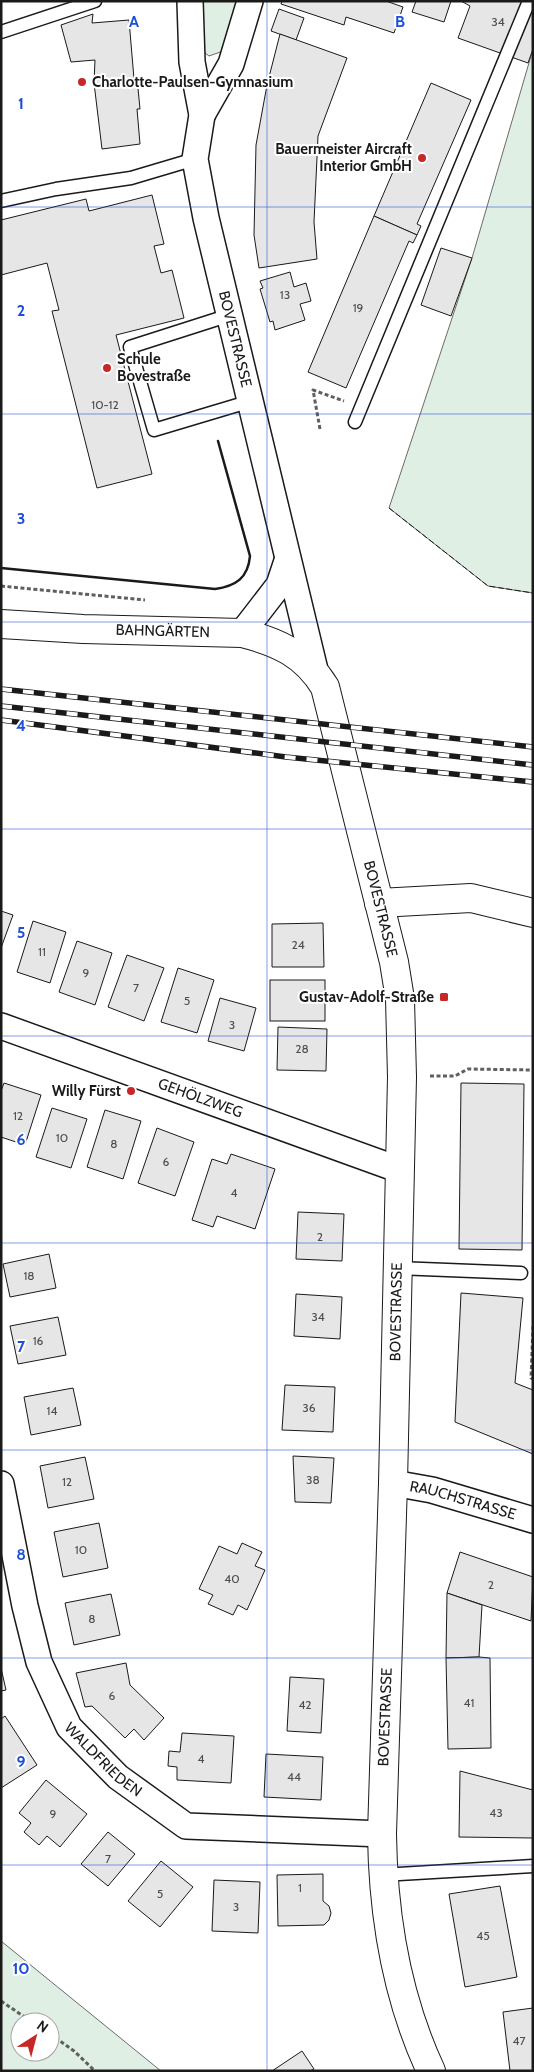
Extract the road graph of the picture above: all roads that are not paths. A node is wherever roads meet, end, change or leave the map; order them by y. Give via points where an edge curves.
1 (95, 1) edge
2 (190, 1) edge
3 (250, 1) edge
4 (529, 1) edge
5 (1, 32) edge
6 (202, 115) junction
7 (195, 159) junction
8 (1, 201) edge
9 (230, 315) junction
10 (251, 401) junction
11 (355, 422) dead end
12 (287, 561) junction
13 (1, 624) edge
14 (242, 633) junction
15 (315, 670) junction
16 (378, 903) junction
17 (533, 913) edge
18 (1, 1026) edge
19 (400, 1170) junction
20 (397, 1268) junction
21 (521, 1273) dead end
22 (393, 1483) junction
23 (1, 1484) edge
24 (533, 1520) edge
25 (382, 1834) junction
26 (533, 1866) edge
27 (382, 1875) junction
28 (431, 2071) edge

1 - 5 lane
2 - 6 street, BOVESTRASSE via 192,62
3 - 6 street, BOVESTRASSE via 231,64
4 - 11 lane
6 - 7 street, BOVESTRASSE
7 - 8 lane via 131,178 56,188
7 - 9 street, BOVESTRASSE
9 - 10 street, BOVESTRASSE
9 - 10 lane via 130,347 154,430
10 - 12 street, BOVESTRASSE
12 - 14 street via 279,584
12 - 15 street, BOVESTRASSE
13 - 14 main road, BAHNGÄRTEN
14 - 15 main road, BAHNGÄRTEN via 276,643
15 - 16 main road, BOVESTRASSE via 325,687
16 - 17 main road via 471,898
16 - 19 main road, BOVESTRASSE via 400,999
18 - 19 street, GEHÖLZWEG
19 - 20 main road, BOVESTRASSE
20 - 21 lane
20 - 22 main road, BOVESTRASSE
22 - 24 street, RAUCHSTRASSE via 432,1490
22 - 25 main road, BOVESTRASSE
23 - 25 street, WALDFRIEDEN via 39,1662 69,1728 118,1777 186,1826
25 - 27 main road, BOVESTRASSE
26 - 27 lane
27 - 28 main road, BOVESTRASSE via 390,1942 417,2040

